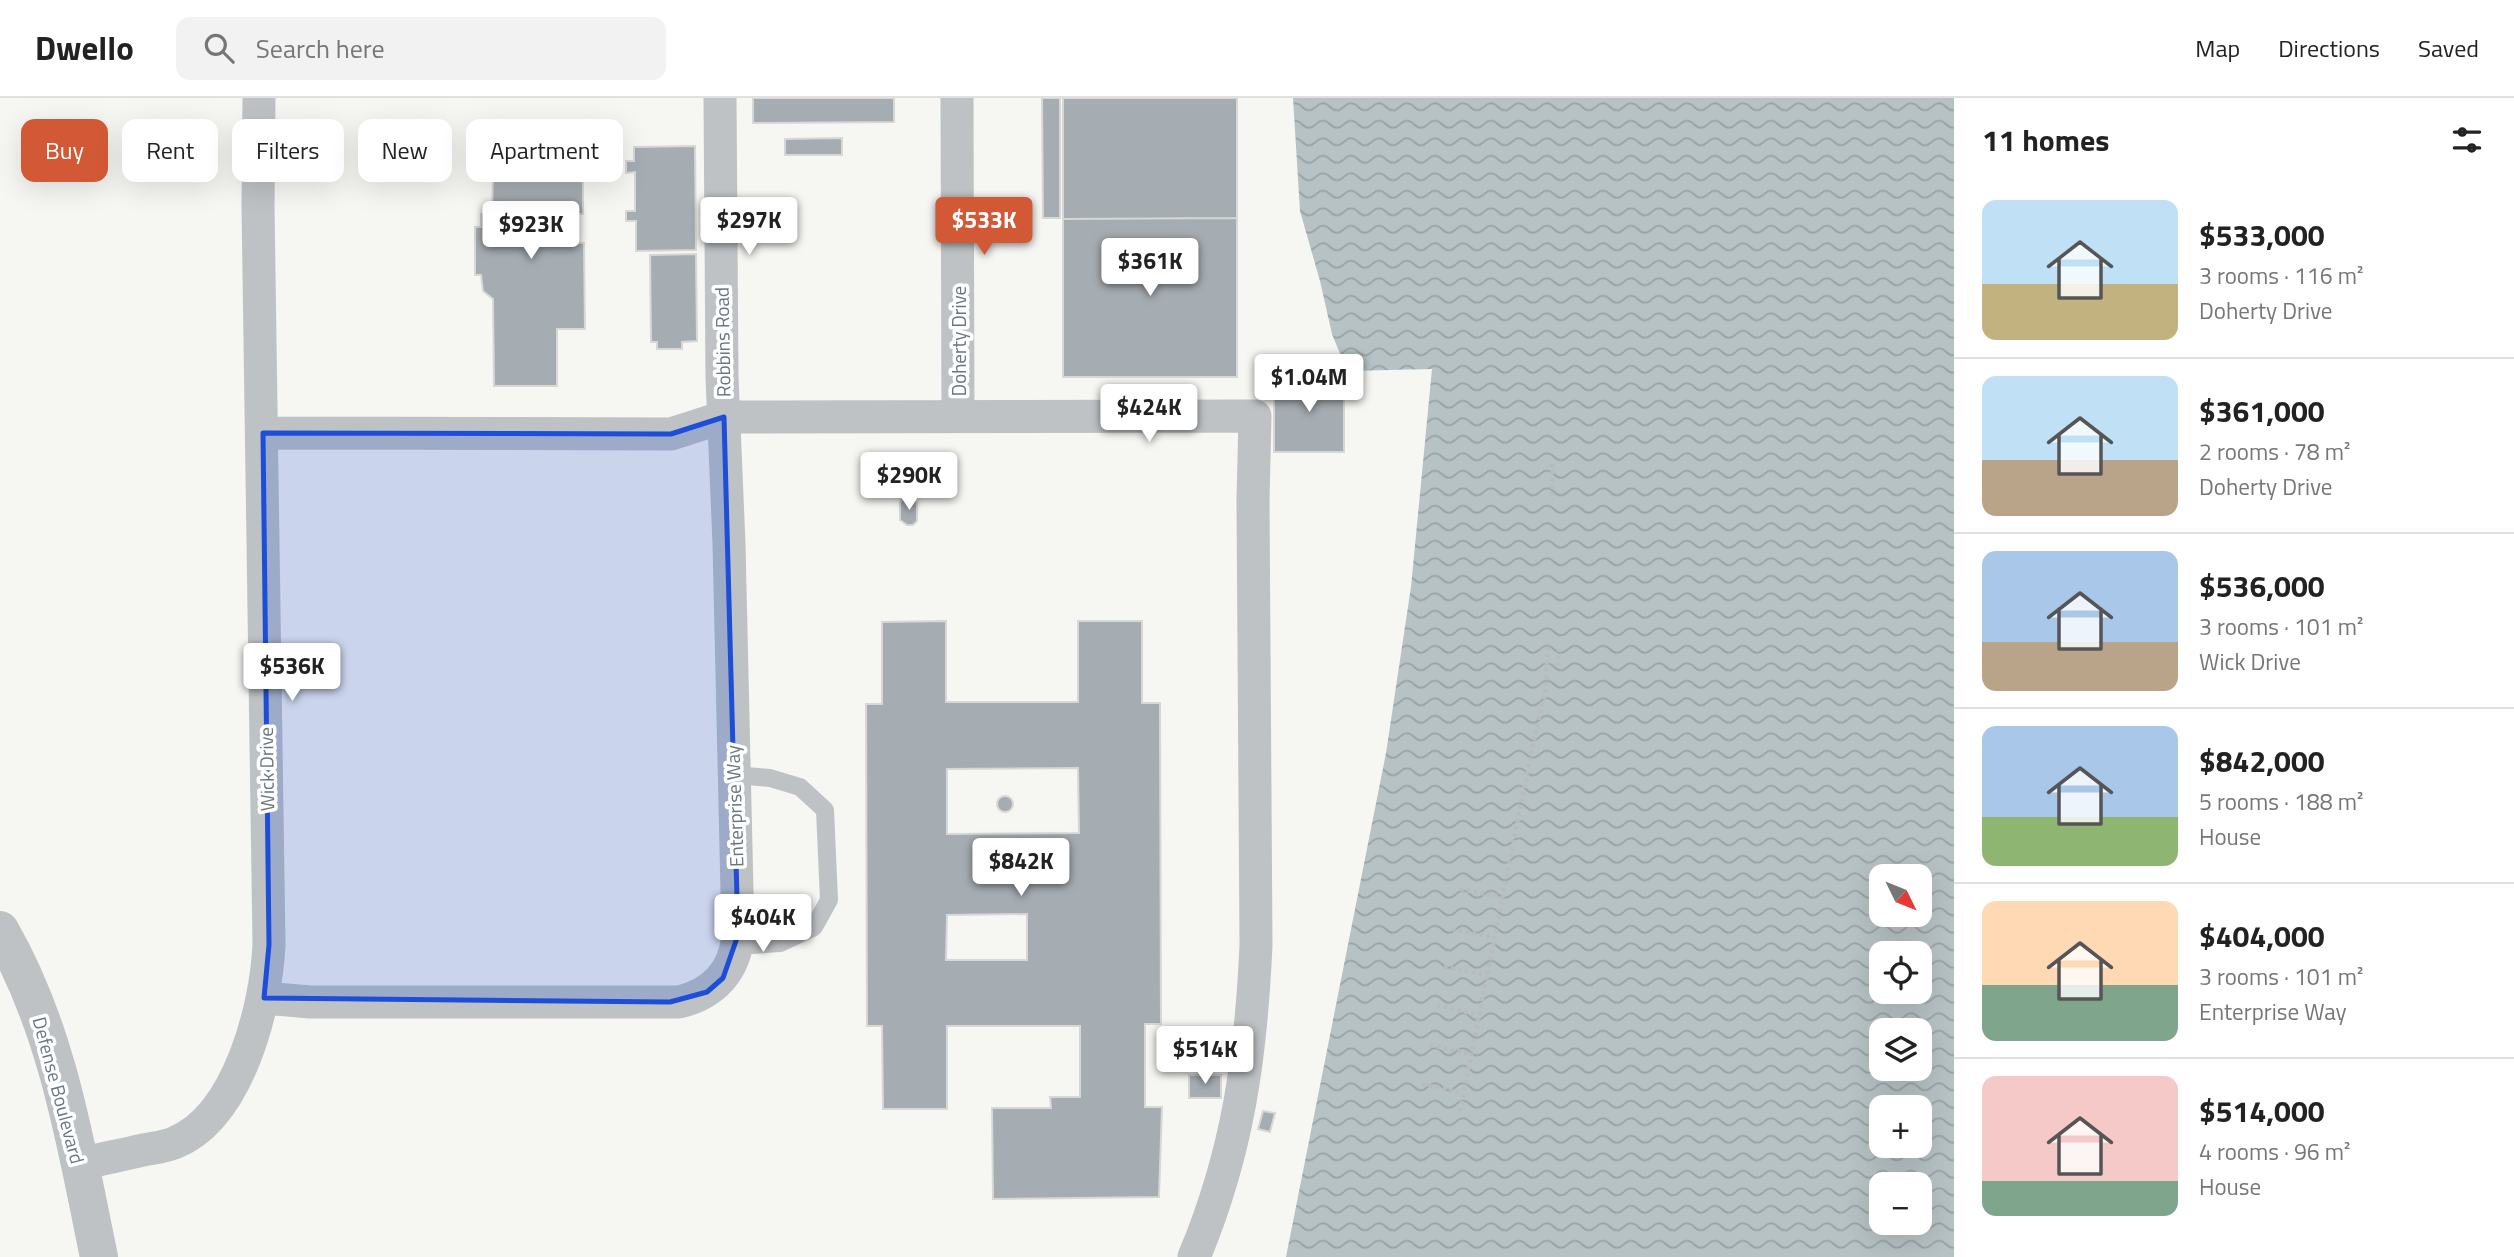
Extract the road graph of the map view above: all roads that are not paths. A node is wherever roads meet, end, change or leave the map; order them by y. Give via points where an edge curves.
1 (259, 98) edge
2 (720, 98) edge
3 (957, 98) edge
4 (958, 416) junction
5 (724, 417) junction
6 (263, 433) junction
7 (734, 775) junction
8 (0, 930) edge
9 (737, 946) junction
10 (264, 998) junction
11 (80, 1164) junction
12 (99, 1257) edge
13 (1194, 1257) edge

1 - 6 street, Wick Drive
2 - 5 street, Robbins Road
3 - 4 street, Doherty Drive
4 - 5 street
4 - 13 street via 1255,416 1253,1001 1243,1095 1231,1151
5 - 6 street via 671,433
5 - 7 street, Enterprise Way
6 - 10 street, Wick Drive via 269,945
7 - 9 street, Enterprise Way
7 - 9 lane via 800,787 825,810 829,900 814,927 780,943
8 - 11 street, Defense Boulevard via 46,1033
9 - 10 street, Enterprise Way via 730,968 715,986 679,1002 310,1002
10 - 11 street, Wick Drive via 239,1071 207,1121 174,1144
11 - 12 street, Defense Boulevard

